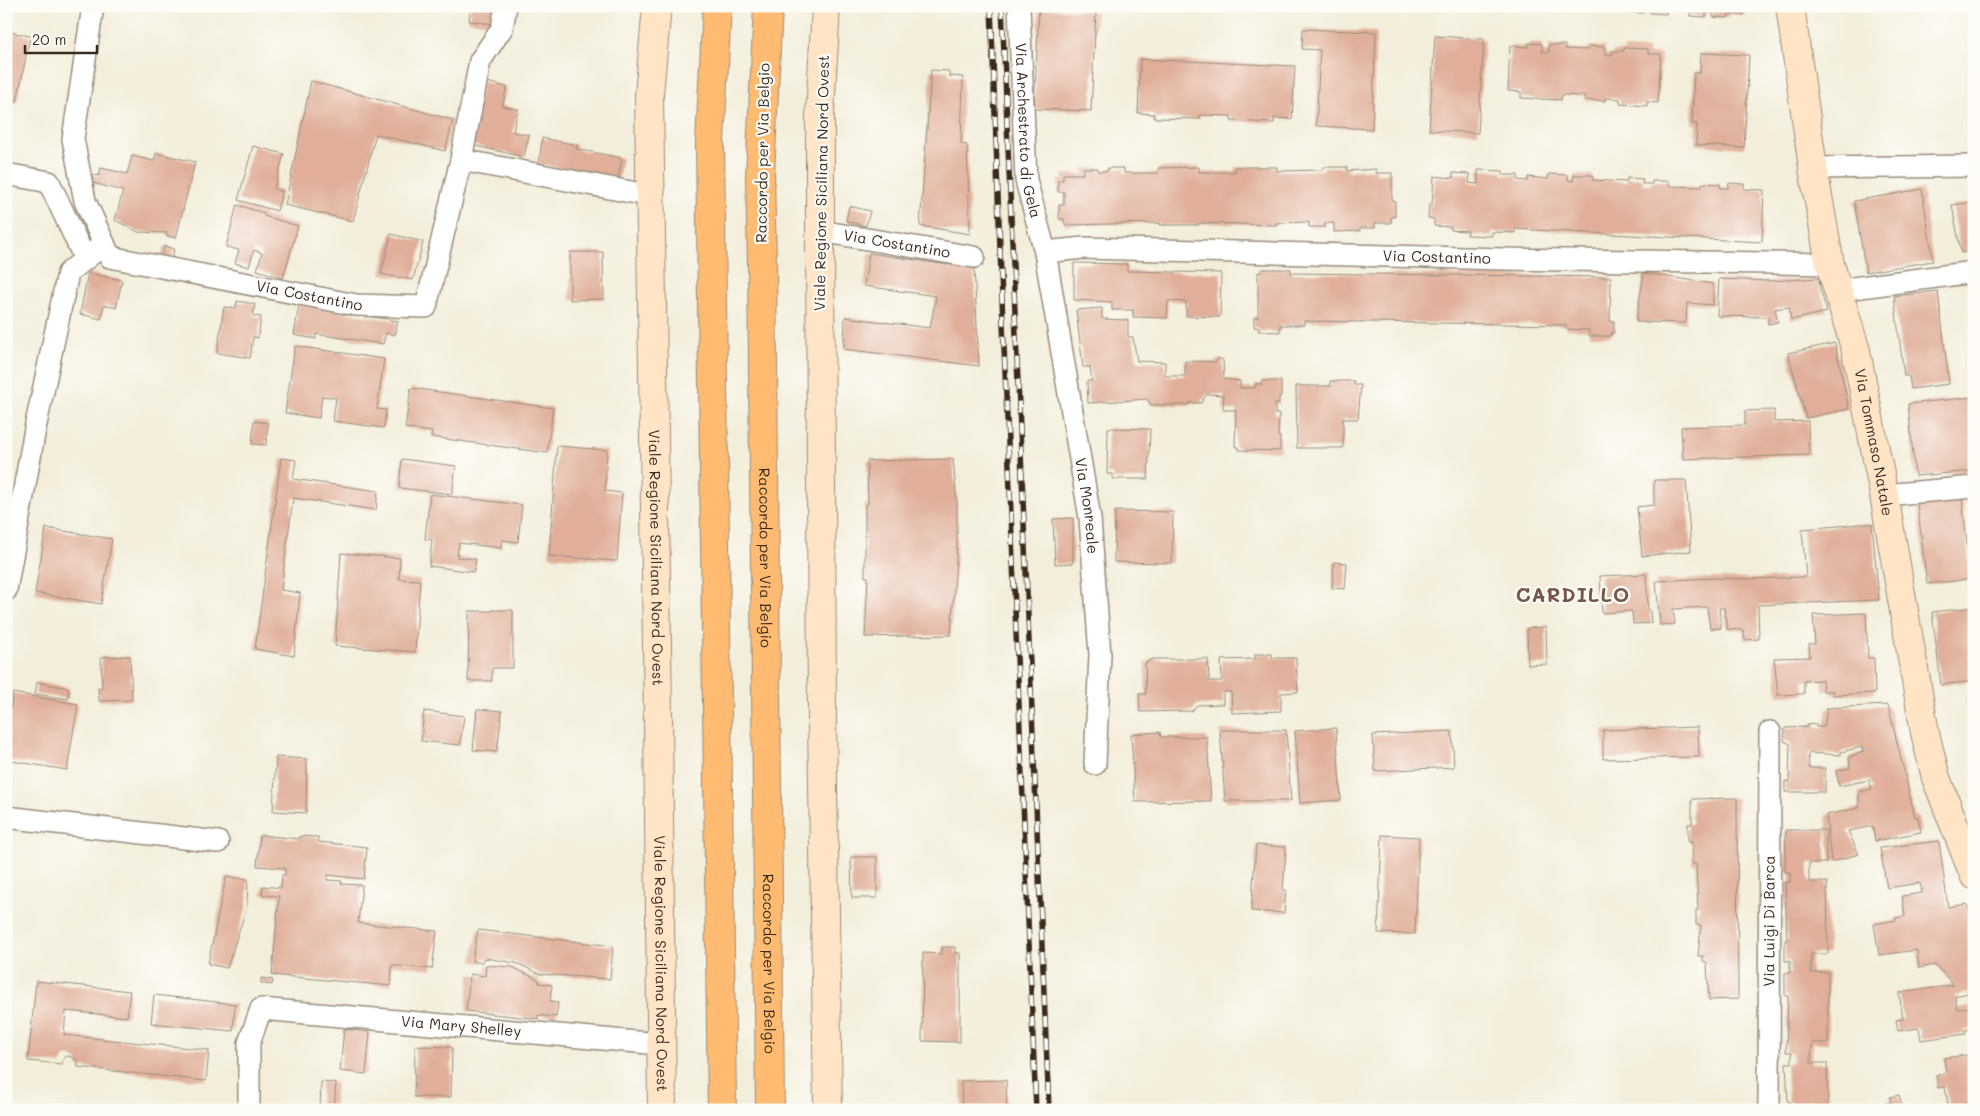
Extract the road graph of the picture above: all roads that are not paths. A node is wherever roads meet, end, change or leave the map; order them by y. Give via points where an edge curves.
1 (92, 6) edge
2 (506, 6) edge
3 (657, 6) edge
4 (717, 6) edge
5 (768, 6) edge
6 (826, 6) edge
7 (1019, 6) edge
8 (1790, 6) edge
9 (461, 160) junction
10 (1974, 166) edge
11 (1813, 168) junction
12 (6, 174) edge
13 (652, 196) junction
14 (820, 231) junction
15 (104, 244) junction
16 (1045, 252) junction
17 (974, 257) dead end
18 (86, 259) junction
19 (1830, 264) junction
20 (1974, 272) edge
21 (1838, 290) junction
22 (1974, 487) edge
23 (1884, 495) junction
24 (6, 590) edge
25 (1770, 732) dead end
26 (1095, 764) dead end
27 (6, 817) edge
28 (218, 842) dead end
29 (1974, 875) edge
30 (660, 1044) junction
31 (249, 1110) edge
32 (662, 1110) edge
33 (722, 1110) edge
34 (770, 1110) edge
35 (828, 1110) edge
36 (1768, 1110) edge

1 - 15 street, Via Costantino via 73,139 85,201
2 - 9 street via 502,28 480,61
3 - 13 street, Viale Regione Siciliana Nord Ovest via 650,95
4 - 33 highway via 710,142
5 - 34 highway, Raccordo per Via Belgio via 760,176
6 - 14 street, Viale Regione Siciliana Nord Ovest via 820,113
7 - 16 street, Via Archestrato di Gela via 1026,180
8 - 11 street, Via Tommaso Natale
9 - 13 street
9 - 15 street, Via Costantino via 426,307 356,305 110,258
10 - 11 street
11 - 19 street, Via Tommaso Natale
12 - 18 street via 49,182
13 - 30 street, Viale Regione Siciliana Nord Ovest
14 - 17 street, Via Costantino
14 - 35 street, Viale Regione Siciliana Nord Ovest
15 - 18 street
16 - 19 street, Via Costantino via 1084,248
16 - 26 street, Via Monreale via 1090,518 1100,655
18 - 24 street via 68,272
19 - 21 street, Via Tommaso Natale
20 - 21 street
21 - 23 street, Via Tommaso Natale via 1856,351
22 - 23 street
23 - 29 street, Via Tommaso Natale via 1925,733 1936,778
25 - 36 street, Via Luigi Di Barca
27 - 28 street
30 - 31 street, Via Mary Shelley via 261,1009 249,1043
30 - 32 street, Viale Regione Siciliana Nord Ovest

